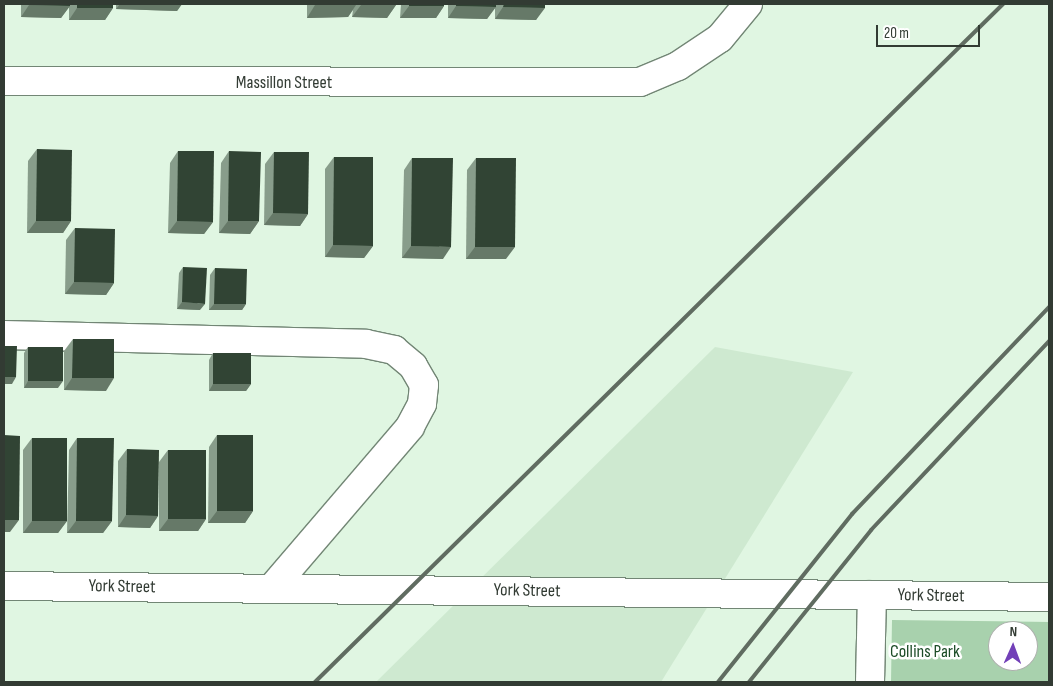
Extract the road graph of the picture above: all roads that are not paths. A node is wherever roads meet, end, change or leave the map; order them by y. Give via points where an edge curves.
1 (748, 4) edge
2 (4, 81) edge
3 (4, 335) edge
4 (4, 586) edge
5 (272, 588) junction
6 (872, 596) junction
7 (1049, 597) edge
8 (871, 650) junction
9 (848, 682) edge
10 (870, 682) edge

1 - 2 street, Massillon Street via 720,38 678,66 640,82 564,85
3 - 5 street via 366,344 394,350 413,366 424,385 422,404 410,427
4 - 5 street, York Street
5 - 6 street, York Street
6 - 7 street, York Street
6 - 8 street
8 - 9 street
8 - 10 street

